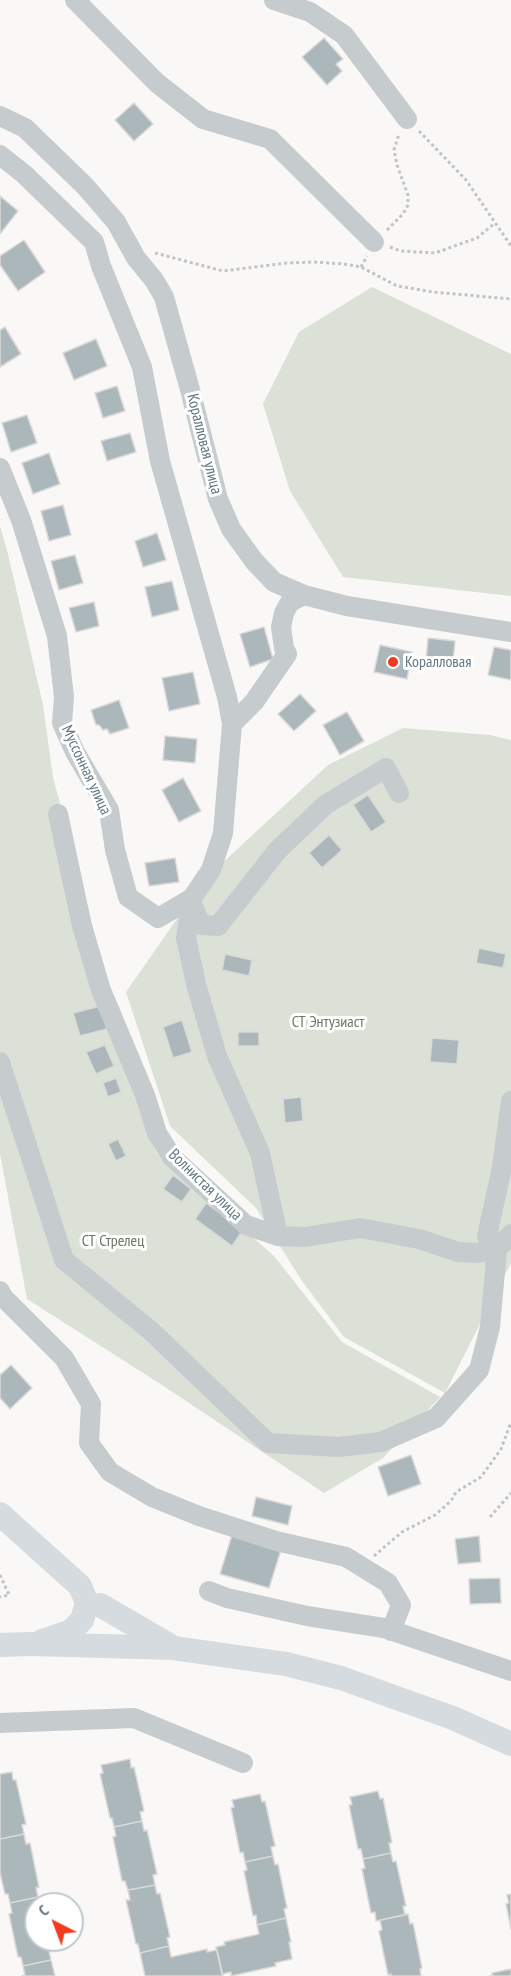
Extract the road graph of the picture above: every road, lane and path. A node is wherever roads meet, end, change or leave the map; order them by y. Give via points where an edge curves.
1 (75, 0) edge
2 (273, 0) edge
3 (0, 116) edge
4 (407, 119) junction
5 (0, 154) edge
6 (495, 223) junction
7 (374, 242) junction
8 (510, 245) edge
9 (129, 247) junction
10 (361, 267) junction
11 (511, 300) edge
12 (0, 468) edge
13 (304, 595) junction
14 (511, 632) edge
15 (232, 724) junction
16 (399, 793) dead end
17 (58, 814) dead end
18 (192, 901) junction
19 (0, 1062) edge
20 (511, 1101) edge
21 (511, 1234) edge
22 (278, 1236) junction
23 (497, 1249) junction
24 (0, 1291) edge
25 (511, 1422) edge
26 (511, 1493) edge
27 (0, 1514) edge
28 (490, 1517) dead end
29 (361, 1566) junction
30 (0, 1575) edge
31 (80, 1586) junction
32 (208, 1591) dead end
33 (0, 1597) edge
34 (100, 1605) junction
35 (391, 1631) junction
36 (31, 1644) junction
37 (0, 1645) edge
38 (114, 1646) junction
39 (174, 1648) junction
40 (511, 1671) edge
41 (0, 1722) edge
42 (511, 1744) edge
43 (243, 1763) dead end

1 - 7 street via 157,83 203,119 270,139
2 - 4 street via 310,12 344,35
3 - 9 street, Коралловая улица via 25,128 85,186 116,222
4 - 6 path via 466,180
4 - 7 path via 394,150 408,205
5 - 15 street via 94,242 142,367 160,461
6 - 7 path via 477,238 435,253 401,250
6 - 8 path
7 - 10 path
9 - 10 path via 223,271 314,262
9 - 13 street, Коралловая улица via 164,297 218,498 231,529 274,582
10 - 11 path via 398,286
12 - 18 street, Муссонная улица via 21,520 57,636 64,697 62,723 109,810 128,897 159,918
13 - 14 street, Коралловая улица via 347,606
13 - 15 street via 290,602 284,613 281,627 287,654 254,702
15 - 18 street via 223,833 211,870
16 - 18 street via 386,768 325,806 277,851 218,926 201,925
17 - 22 street, Волнистая улица via 82,926 101,990 157,1133 172,1156 246,1225
18 - 22 street via 186,938 196,984 217,1056 260,1153
19 - 23 street via 64,1260 151,1331 268,1443 339,1447 381,1442 436,1418 479,1370 490,1327
20 - 23 street via 487,1236
21 - 23 street
22 - 23 street, Волнистая улица via 305,1237 360,1228 420,1239 458,1252
24 - 29 street via 64,1359 91,1404 89,1443 110,1472 152,1497 199,1516 276,1541 346,1557
25 - 29 path via 501,1449 481,1477 456,1492 452,1501 435,1515 402,1532
26 - 28 path
27 - 31 main road
29 - 35 street via 388,1583 400,1605
30 - 33 path via 9,1595
31 - 34 street
31 - 36 main road via 87,1603 82,1620 70,1631
32 - 35 street via 307,1616
34 - 38 main road via 113,1628
34 - 39 main road
35 - 40 street
36 - 37 main road
36 - 38 main road
38 - 39 main road
39 - 42 main road via 286,1664 341,1678 453,1718
41 - 43 street via 135,1718

